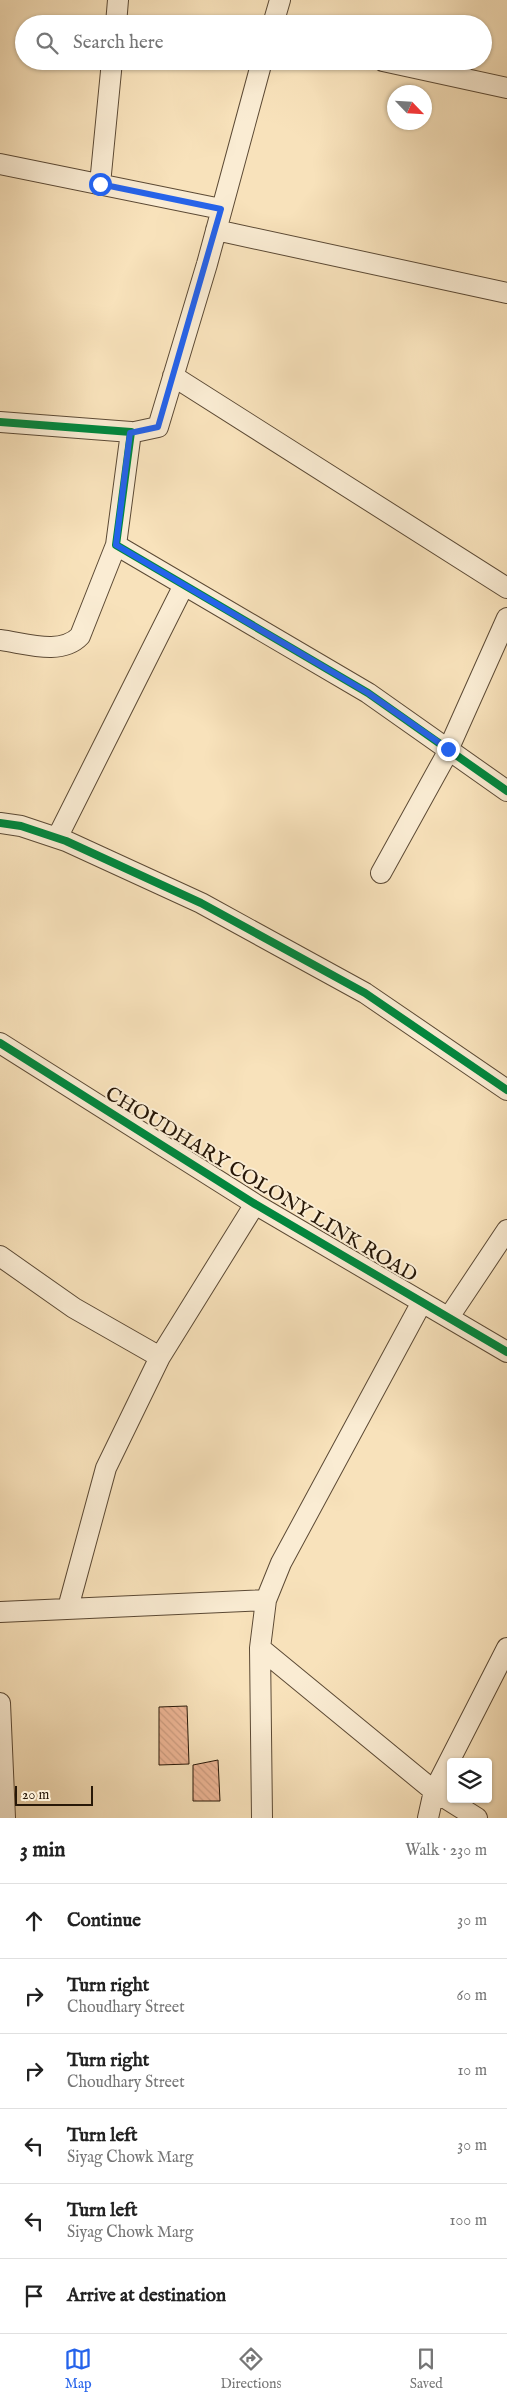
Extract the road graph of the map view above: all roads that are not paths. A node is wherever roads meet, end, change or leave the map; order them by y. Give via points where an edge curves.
1 (118, 0) edge
2 (280, 0) edge
3 (117, 15) edge
4 (276, 15) edge
5 (111, 70) edge
6 (260, 70) edge
7 (424, 70) edge
8 (507, 88) edge
9 (0, 164) edge
10 (100, 184) junction
11 (221, 209) junction
12 (216, 230) junction
13 (507, 293) edge
14 (173, 376) junction
15 (0, 422) edge
16 (130, 433) junction
17 (116, 545) junction
18 (184, 585) junction
19 (507, 588) edge
20 (507, 618) edge
21 (0, 640) edge
22 (448, 749) junction
23 (507, 791) edge
24 (0, 823) edge
25 (57, 838) junction
26 (380, 872) dead end
27 (0, 1042) edge
28 (507, 1090) edge
29 (255, 1204) junction
30 (507, 1230) edge
31 (0, 1256) edge
32 (422, 1302) junction
33 (449, 1317) junction
34 (507, 1352) edge
35 (160, 1357) junction
36 (266, 1600) junction
37 (68, 1608) junction
38 (0, 1612) edge
39 (260, 1648) junction
40 (507, 1648) edge
41 (0, 1704) edge
42 (434, 1792) junction
43 (5, 1818) edge
44 (262, 1818) edge
45 (428, 1818) edge
46 (478, 1818) edge

1 - 3 street
2 - 4 street
5 - 10 street
6 - 11 street
7 - 8 street
9 - 10 street
10 - 11 street
11 - 12 street
12 - 13 street
12 - 14 street
14 - 16 street via 158,427
14 - 19 street
15 - 16 street
16 - 17 street
17 - 18 street
17 - 21 street via 80,636 73,644 63,647
18 - 22 street via 368,693
18 - 25 street
20 - 22 street
22 - 23 street
22 - 26 street
24 - 25 street
25 - 28 street via 201,903 365,993
27 - 29 street, CHOUDHARY COLONY LINK ROAD
29 - 32 street, CHOUDHARY COLONY LINK ROAD
29 - 35 street
30 - 33 street
31 - 35 street via 74,1308
32 - 33 street, CHOUDHARY COLONY LINK ROAD
32 - 36 street via 281,1563
33 - 34 street, CHOUDHARY COLONY LINK ROAD
35 - 37 street via 106,1468
36 - 37 street
36 - 39 street
37 - 38 street
39 - 42 street
39 - 44 street
40 - 42 street
41 - 43 street
42 - 45 street
42 - 46 street

